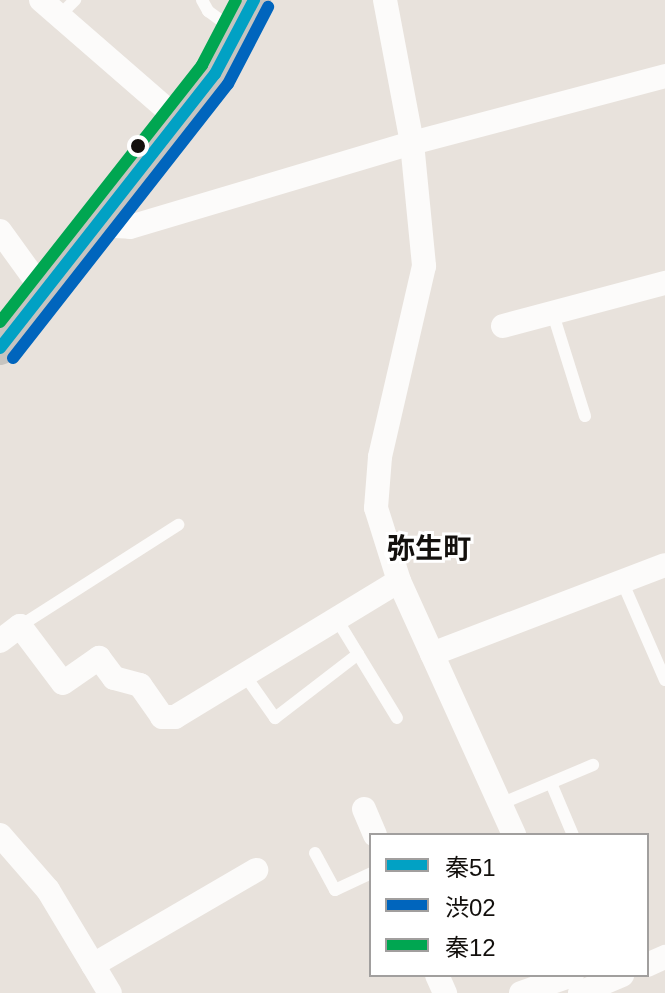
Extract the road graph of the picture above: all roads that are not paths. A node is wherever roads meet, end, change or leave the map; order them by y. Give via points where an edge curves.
1 (202, 0) edge
2 (254, 0) edge
3 (385, 0) edge
4 (58, 5) edge
5 (237, 33) junction
6 (665, 76) edge
7 (179, 120) junction
8 (412, 143) junction
9 (97, 225) junction
10 (0, 231) edge
11 (665, 283) edge
12 (44, 292) junction
13 (553, 314) junction
14 (503, 326) dead end
15 (0, 348) edge
16 (585, 416) dead end
17 (178, 525) dead end
18 (665, 565) edge
19 (399, 581) junction
20 (622, 581) junction
21 (335, 617) junction
22 (20, 626) junction
23 (0, 641) edge
24 (358, 654) junction
25 (432, 654) junction
26 (244, 674) junction
27 (665, 680) edge
28 (397, 718) dead end
29 (593, 765) dead end
30 (551, 783) junction
31 (500, 804) junction
32 (364, 809) dead end
33 (374, 833) edge
34 (513, 833) edge
35 (572, 833) edge
36 (0, 835) edge
37 (315, 853) dead end
38 (256, 870) dead end
39 (369, 874) edge
40 (93, 965) junction
41 (568, 977) edge
42 (617, 977) edge
43 (110, 993) edge
44 (521, 993) edge
45 (580, 993) edge

1 - 5 lane
2 - 5 street
3 - 8 street
4 - 7 street
5 - 7 street via 215,74
6 - 8 street
7 - 9 street
8 - 9 street via 130,227
8 - 19 street via 424,266 380,457 376,508
9 - 12 street
10 - 12 street
11 - 13 street
12 - 15 street
13 - 14 street
13 - 16 lane
17 - 22 lane
18 - 20 street
19 - 21 street
19 - 25 street
20 - 25 street
20 - 27 lane
21 - 24 lane
21 - 26 street
22 - 23 street
22 - 26 street via 63,683 99,658 114,678 140,685 162,717 175,717
24 - 26 lane via 275,718
24 - 28 lane
25 - 31 street
29 - 30 lane
30 - 31 lane
30 - 35 lane
31 - 34 street
32 - 33 street
36 - 40 street via 48,890
37 - 39 lane via 335,890
38 - 40 street
40 - 43 street
41 - 44 street
42 - 45 street

